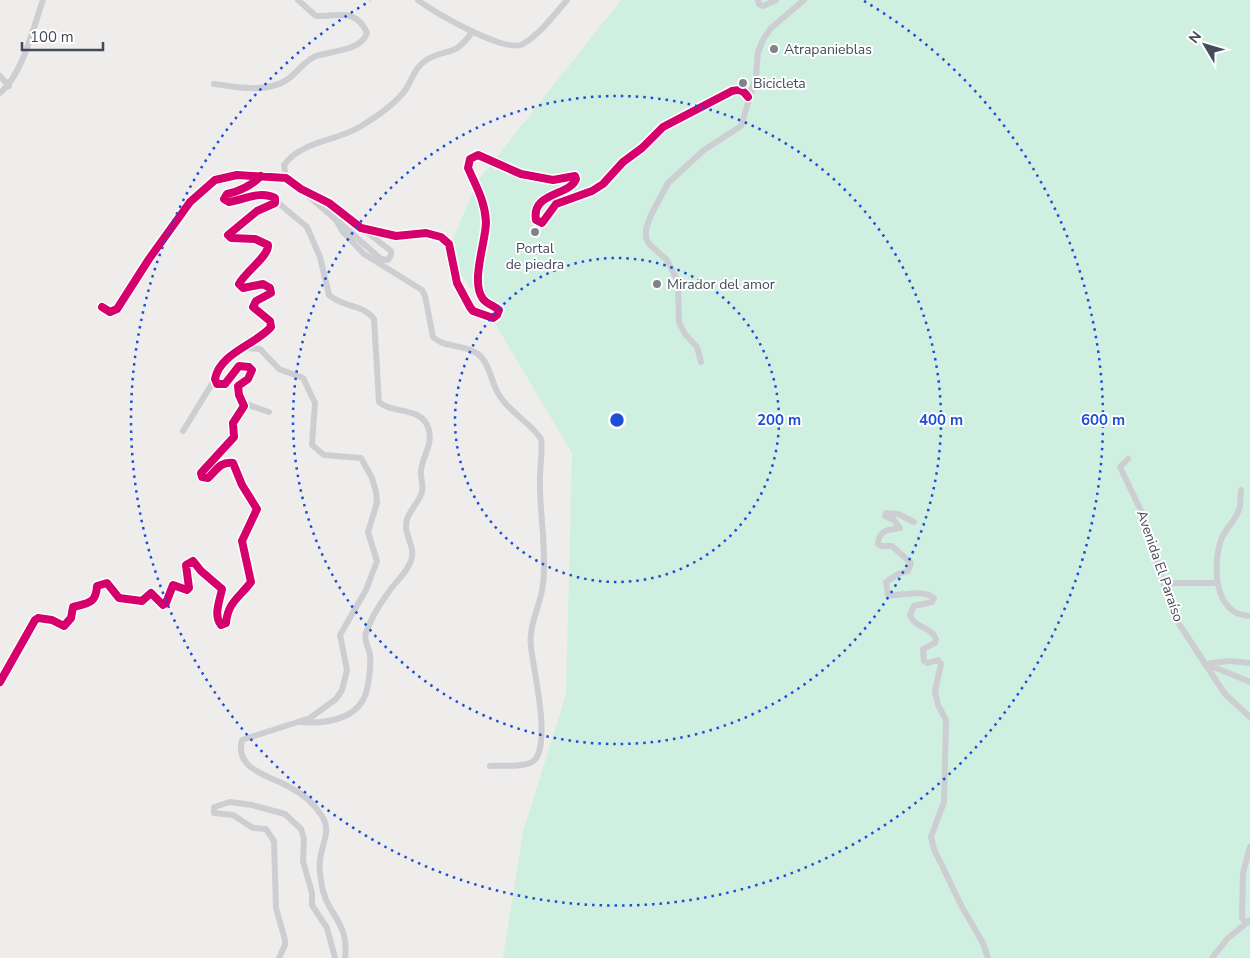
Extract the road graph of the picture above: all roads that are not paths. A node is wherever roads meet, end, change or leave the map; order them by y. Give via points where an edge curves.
1 (43, 0) edge
2 (298, 0) edge
3 (418, 0) edge
4 (567, 0) edge
5 (758, 0) edge
6 (776, 0) edge
7 (804, 0) edge
8 (472, 32) junction
9 (0, 76) edge
10 (214, 84) dead end
11 (9, 86) junction
12 (0, 93) edge
13 (748, 97) junction
14 (261, 176) junction
15 (286, 178) junction
16 (301, 189) junction
17 (276, 200) junction
18 (336, 220) junction
19 (361, 228) junction
20 (102, 307) dead end
21 (245, 348) junction
22 (701, 362) dead end
23 (215, 379) junction
24 (243, 403) junction
25 (269, 412) dead end
26 (183, 432) dead end
27 (1128, 459) dead end
28 (1241, 490) dead end
29 (914, 522) dead end
30 (1163, 583) junction
31 (1217, 583) junction
32 (1250, 616) edge
33 (1207, 663) junction
34 (1250, 663) edge
35 (0, 682) edge
36 (1250, 682) edge
37 (1250, 717) edge
38 (300, 721) junction
39 (490, 766) dead end
40 (1250, 847) edge
41 (1248, 921) edge
42 (279, 958) edge
43 (335, 958) edge
44 (345, 958) edge
45 (988, 958) edge
46 (1212, 958) edge

1 - 11 street
2 - 10 street via 316,16 339,14 352,17 365,27 365,37 347,48 315,57 285,83 242,88
3 - 8 street
4 - 8 street via 519,46
5 - 6 street via 763,6
7 - 13 street via 770,29 758,52 756,76
8 - 15 street via 460,47 425,60 399,97 361,126 313,145 287,160 284,165
9 - 11 street
11 - 12 street
13 - 19 street via 744,92 732,91 663,127 602,184 556,204 542,223 536,220 537,208 551,195 573,185 574,176 553,180 521,174 478,155 470,159 468,168 480,190 486,222 479,288 484,299 499,310 493,318 470,307 457,283 445,240 426,233 396,236
13 - 22 street via 741,126 704,150 668,183 646,229 649,244 667,260 678,282 679,322 697,347
14 - 15 street
14 - 17 street via 239,192 225,195 225,200 229,202 257,195 273,196
14 - 20 street via 237,174 215,180 190,202 117,310 110,312
15 - 16 street
16 - 18 street
16 - 19 street via 328,203
17 - 21 street via 228,235 231,238 260,240 268,246 267,252 239,284 243,288 264,284 270,288 271,293 256,301 253,307 270,321 271,327
17 - 38 street via 307,227 320,257 329,295 341,303 363,308 374,319 379,402 422,418 429,429 430,439 420,473 423,490 407,519 407,530 414,548 411,561 388,592 366,634 370,655 363,700 342,718
18 - 19 street via 380,259 388,260 391,251
18 - 39 street via 364,254 422,290 433,336 440,342 469,348 481,356 501,399 541,439 540,482 546,558 543,587 531,633 541,731 538,753 534,761 526,764
21 - 23 street via 227,358
21 - 38 street via 260,349 279,368 303,378 316,403 312,445 324,455 361,458 376,492 377,503 368,532 377,561 366,590 340,635 347,670 342,690 329,706
23 - 24 street via 217,384 225,384 239,366 249,366 252,375 237,390
23 - 26 street
24 - 25 street
24 - 35 street via 243,410 233,423 234,437 201,473 202,477 208,478 219,466 233,463 242,485 258,509 242,541 251,582 227,611 226,623 221,625 218,621 221,586 193,561 186,565 189,588 173,585 163,605 151,593 136,602 119,598 107,583 97,586 93,601 74,607 64,626 45,618 35,620
27 - 30 street, Avenida El Paraíso via 1120,467 1142,513
28 - 31 street via 1238,512 1221,540
29 - 45 street via 898,514 886,513 885,516 900,528 886,530 878,544 892,546 911,563 908,572 886,582 888,595 906,593 934,598 932,602 914,606 910,616 913,622 930,630 936,639 935,643 923,649 924,661 938,660 941,664 935,690 946,720 944,802 931,837
30 - 31 street
30 - 33 street, Avenida El Paraíso via 1179,624
31 - 32 street via 1227,605 1237,613
33 - 34 street
33 - 36 street
33 - 37 street, Avenida El Paraíso via 1225,694
38 - 44 street via 242,740 240,749 242,757 259,774 297,792 314,806 327,825 320,859 321,879 324,898 343,927
40 - 41 street via 1243,873 1242,918
41 - 46 street
42 - 43 street via 285,945 276,908 274,840 266,829 253,828 233,815 214,813 214,807 218,805 230,802 284,814 301,829 303,861 312,905 327,928

